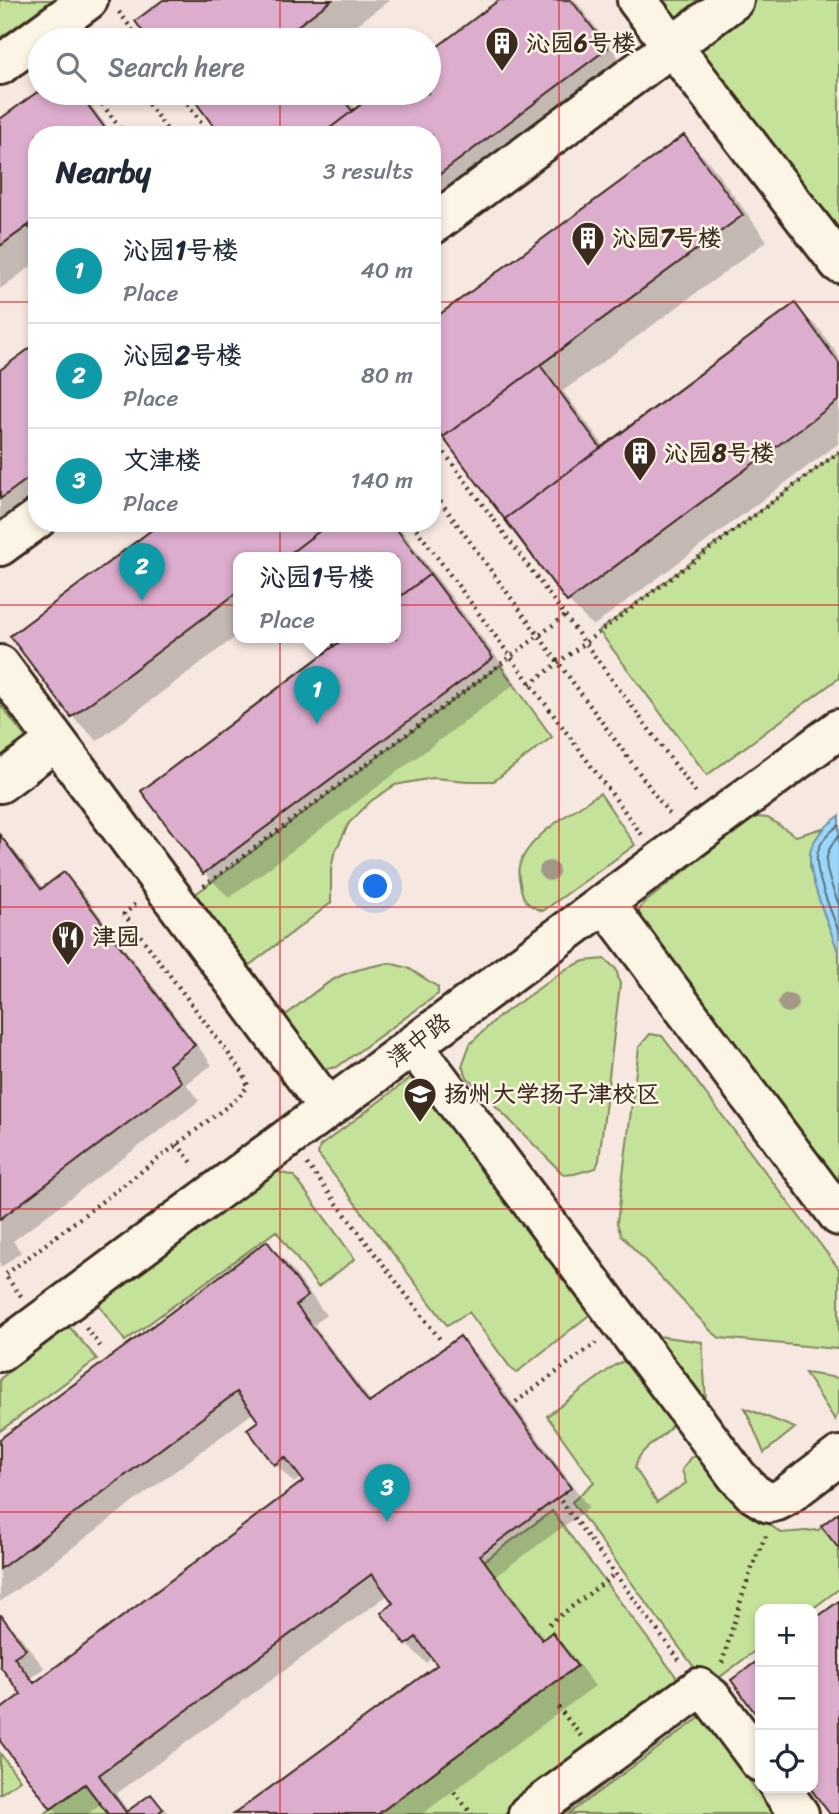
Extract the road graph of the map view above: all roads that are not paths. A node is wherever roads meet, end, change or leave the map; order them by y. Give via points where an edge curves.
1 (637, 0) edge
2 (734, 0) edge
3 (103, 5) edge
4 (64, 28) edge
5 (673, 46) junction
6 (28, 49) edge
7 (0, 65) edge
8 (441, 218) edge
9 (839, 263) edge
10 (28, 526) edge
11 (0, 546) edge
12 (0, 665) edge
13 (839, 729) edge
14 (56, 741) junction
15 (0, 783) edge
16 (605, 903) junction
17 (412, 1045) junction
18 (328, 1108) junction
19 (839, 1216) edge
20 (0, 1352) edge
21 (839, 1456) edge
22 (755, 1756) edge
23 (783, 1793) edge
24 (527, 1814) edge
25 (799, 1814) edge

1 - 5 lane
2 - 5 lane
3 - 4 lane
5 - 8 lane
5 - 9 lane
6 - 7 lane
10 - 11 lane
12 - 14 lane
13 - 16 lane, 津中路
14 - 15 lane
14 - 18 lane
16 - 17 lane, 津中路
16 - 19 lane
17 - 18 lane, 津中路
17 - 21 lane via 753,1493 768,1503 777,1501
18 - 20 lane, 津中路
22 - 24 lane via 706,1693
23 - 25 lane

